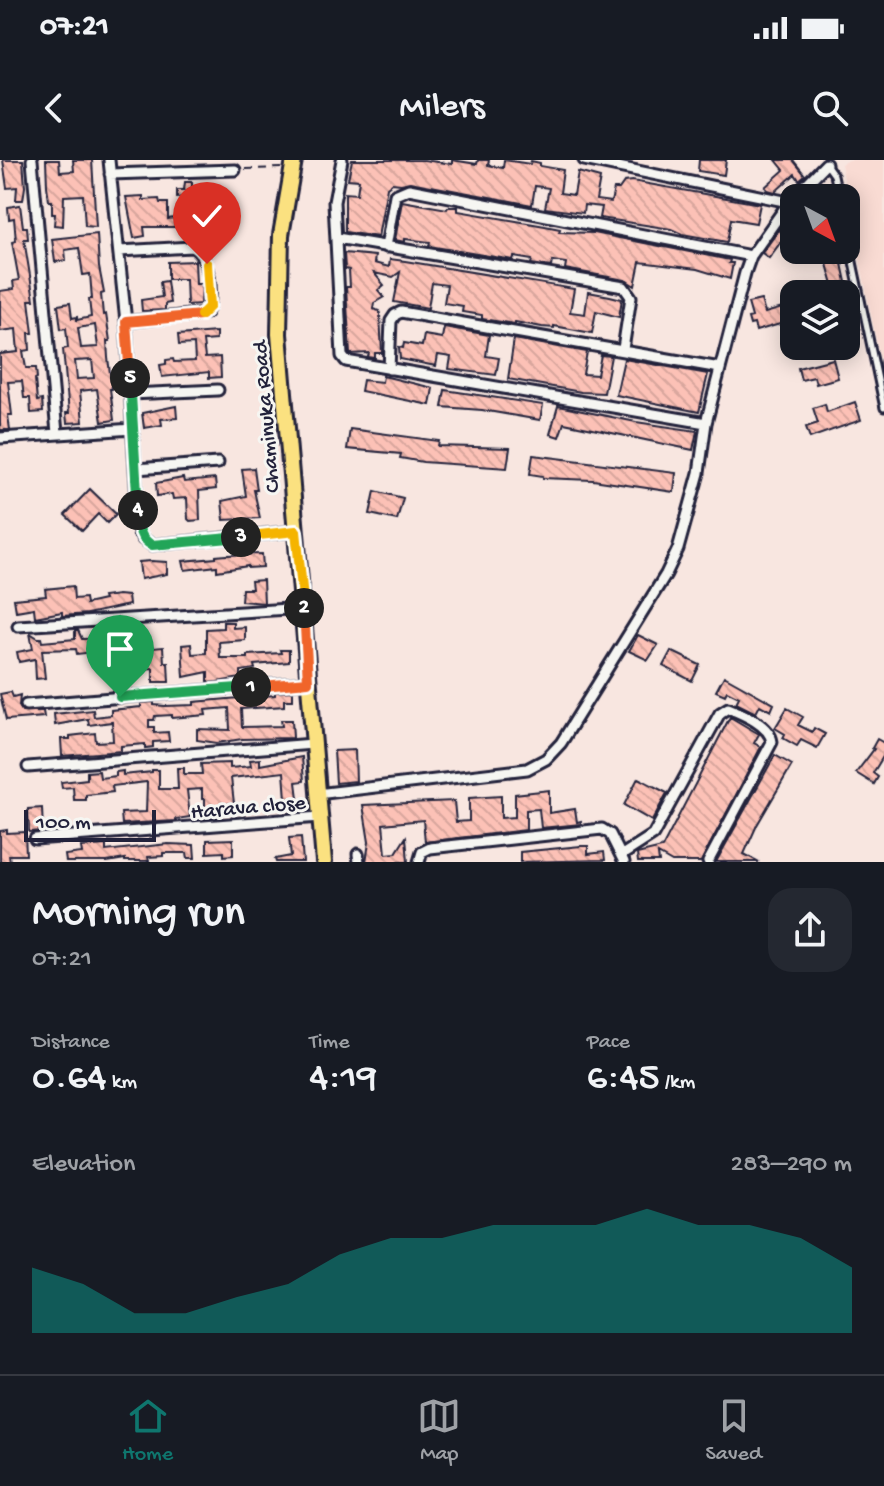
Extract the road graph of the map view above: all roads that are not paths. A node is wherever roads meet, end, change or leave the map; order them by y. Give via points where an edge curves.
1 (32, 160) edge
2 (109, 160) edge
3 (342, 160) edge
4 (584, 160) edge
5 (828, 161) edge
6 (293, 164) edge
7 (235, 170) road end
8 (110, 174) junction
9 (806, 184) edge
10 (836, 184) edge
11 (780, 200) edge
12 (780, 215) edge
13 (337, 238) junction
14 (386, 247) junction
15 (119, 251) junction
16 (751, 256) junction
17 (853, 264) edge
18 (126, 322) junction
19 (623, 349) junction
20 (720, 368) junction
21 (389, 369) junction
22 (218, 390) dead end
23 (131, 394) junction
24 (884, 408) edge
25 (706, 423) junction
26 (133, 429) junction
27 (57, 433) junction
28 (0, 438) edge
29 (218, 463) dead end
30 (136, 469) junction
31 (296, 531) junction
32 (304, 608) junction
33 (18, 626) dead end
34 (308, 682) junction
35 (26, 705) dead end
36 (313, 744) junction
37 (28, 767) dead end
38 (317, 794) junction
39 (320, 817) junction
40 (35, 839) dead end
41 (623, 858) edge
42 (324, 862) edge
43 (419, 862) edge
44 (708, 862) edge

1 - 27 street
2 - 8 street
3 - 13 street via 334,202
4 - 11 street
5 - 9 street
5 - 10 lane
6 - 31 main road, Chaminuka Road via 281,235 278,304
7 - 8 street
8 - 15 street
12 - 16 street
13 - 14 street
13 - 21 street via 342,356
14 - 16 street via 395,195 409,189
14 - 19 street via 624,287 631,297
15 - 18 street
15 - 18 street via 192,247 202,252 207,264 206,313
16 - 20 street
17 - 24 lane
18 - 23 street
19 - 20 street
19 - 21 street via 401,312 391,321
20 - 25 street
21 - 25 street
22 - 23 street
23 - 26 street
25 - 38 street via 699,473 678,549 574,723 546,759 527,769
26 - 27 street
26 - 30 street
27 - 28 street
29 - 30 street
30 - 31 street via 139,533 148,544
31 - 32 main road, Chaminuka Road
32 - 33 street
32 - 34 main road, Chaminuka Road
34 - 35 street
34 - 36 main road, Chaminuka Road
36 - 37 street
36 - 38 main road, Chaminuka Road
38 - 39 main road, Chaminuka Road
39 - 40 street, Harava close
39 - 42 main road, Chaminuka Road
41 - 43 street via 602,829 430,848
41 - 44 street via 653,835 720,713 728,708 766,729 772,742

